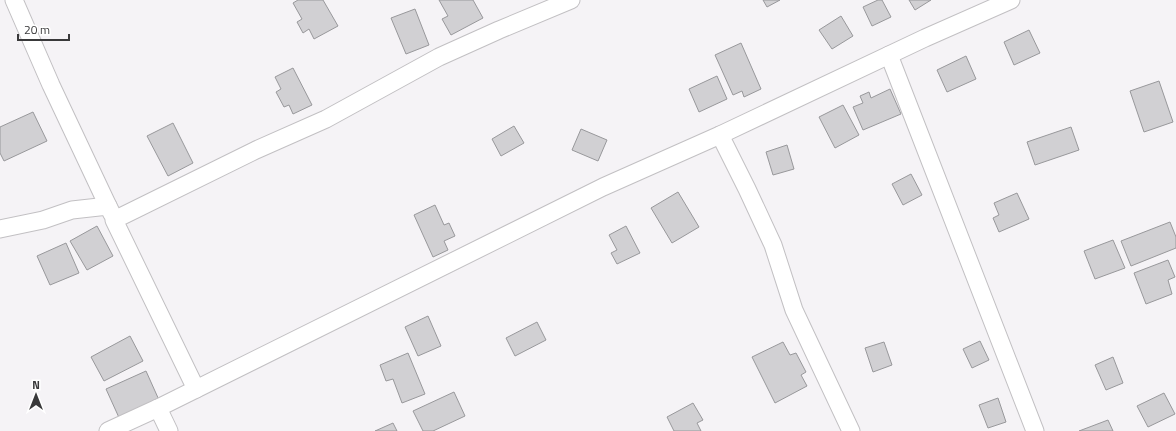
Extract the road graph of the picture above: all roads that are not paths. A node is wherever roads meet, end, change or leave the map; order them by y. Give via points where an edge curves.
1 (14, 0) edge
2 (571, 0) edge
3 (1011, 0) edge
4 (537, 6) edge
5 (889, 55) junction
6 (720, 135) junction
7 (111, 213) junction
8 (0, 229) edge
9 (196, 389) junction
10 (158, 408) junction
11 (108, 431) edge
12 (169, 431) edge
13 (852, 431) edge
14 (1035, 431) edge

1 - 7 street
2 - 4 street
3 - 5 street
4 - 7 street via 326,119
5 - 6 street
5 - 14 street
6 - 9 street via 603,187
6 - 13 street via 773,245 794,310
7 - 8 street via 72,210 43,220
7 - 9 street
9 - 10 street
10 - 11 street
10 - 12 street

